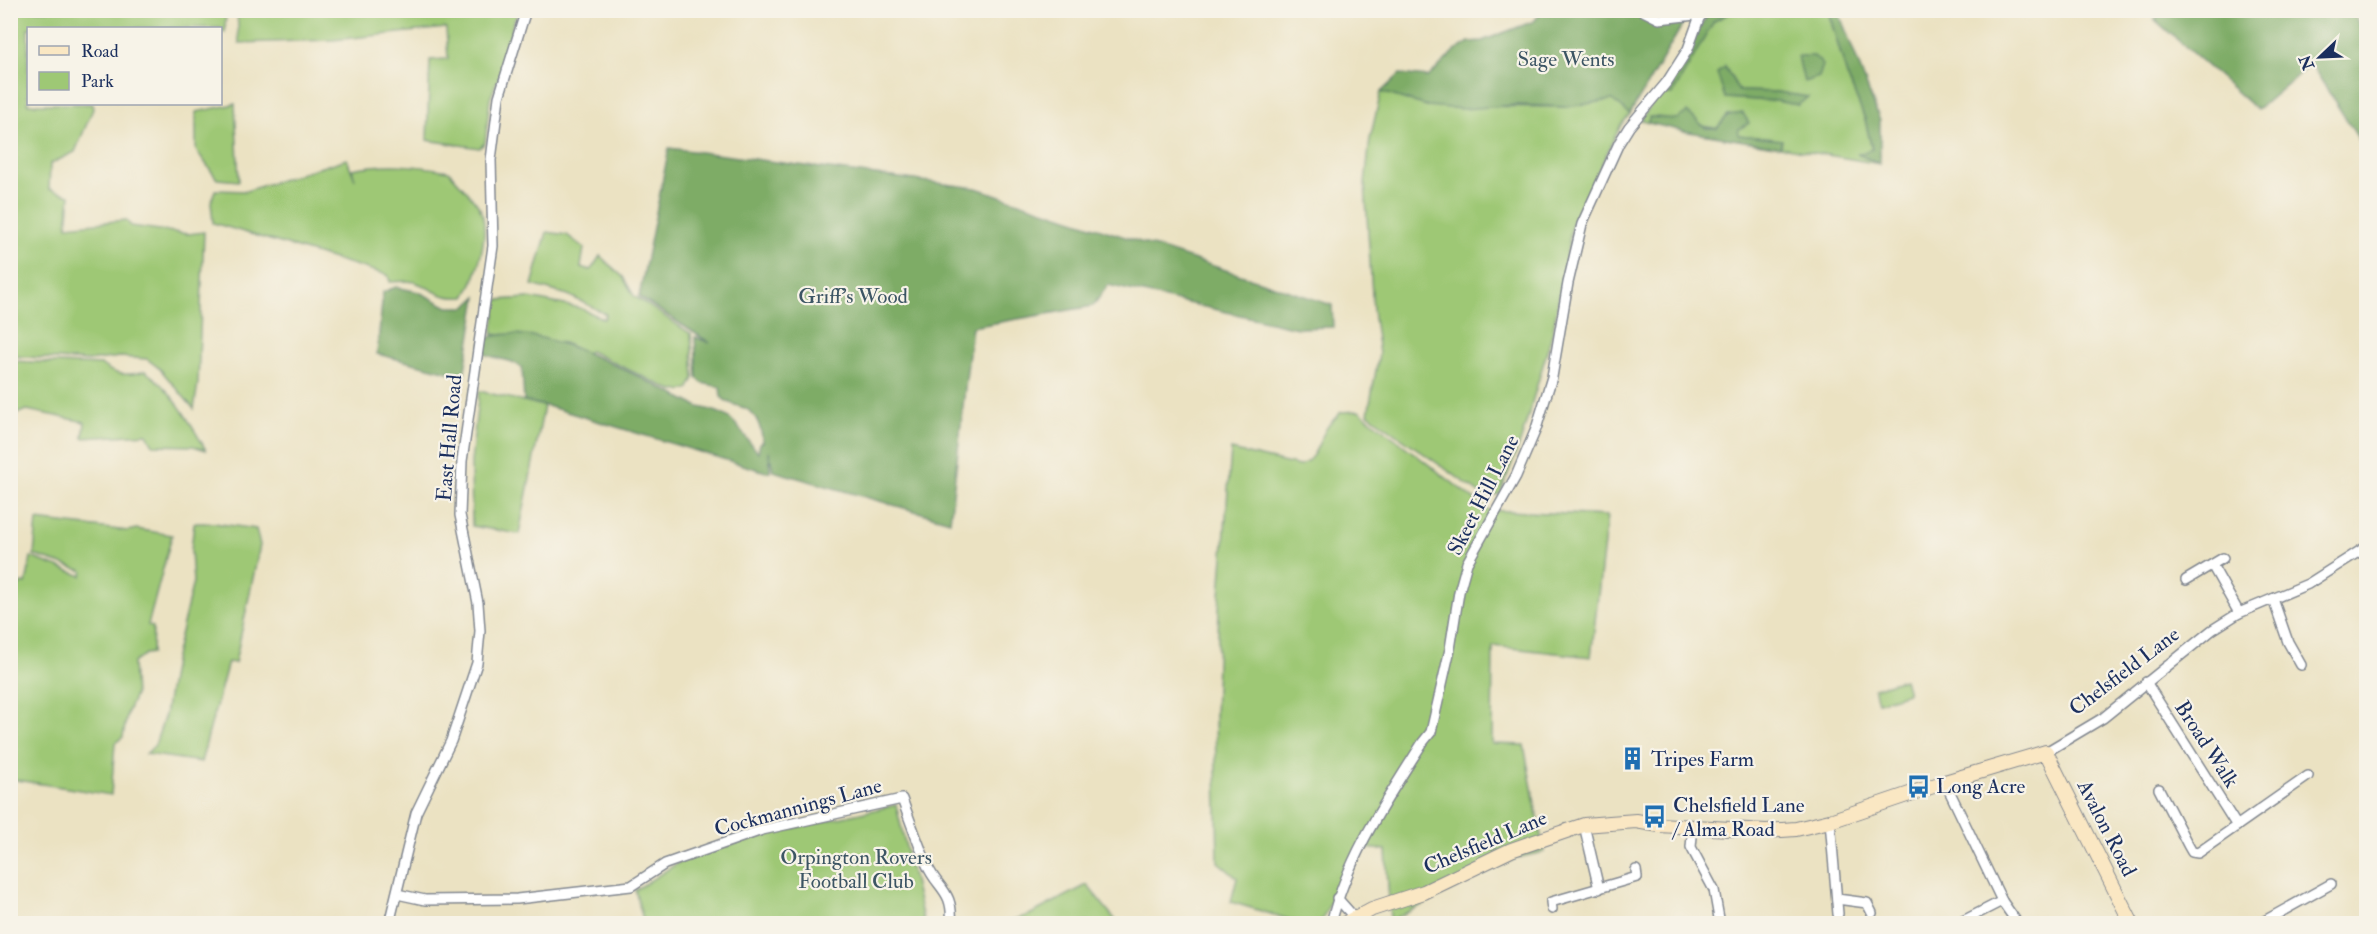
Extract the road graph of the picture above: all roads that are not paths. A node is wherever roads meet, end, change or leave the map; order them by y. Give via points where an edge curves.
1 (526, 10) edge
2 (1641, 10) edge
3 (1702, 13) edge
4 (2367, 547) edge
5 (2223, 558) dead end
6 (2212, 565) junction
7 (2186, 580) dead end
8 (2273, 599) junction
9 (2239, 613) junction
10 (2301, 665) dead end
11 (2145, 682) junction
12 (2046, 752) junction
13 (2308, 776) dead end
14 (1945, 782) junction
15 (2159, 789) dead end
16 (1830, 821) junction
17 (1584, 825) junction
18 (1693, 826) junction
19 (2237, 826) junction
20 (1636, 870) dead end
21 (2331, 884) dead end
22 (1599, 889) junction
23 (397, 894) junction
24 (1337, 898) junction
25 (1837, 900) junction
26 (2002, 901) junction
27 (1552, 909) dead end
28 (1838, 914) dead end
29 (1872, 914) dead end
30 (1349, 920) edge
31 (389, 924) edge
32 (951, 924) edge
33 (1331, 924) edge
34 (1720, 924) edge
35 (1957, 924) edge
36 (2018, 924) edge
37 (2132, 924) edge
38 (2259, 924) edge

1 - 23 street, East Hall Road via 499,97 491,160 493,246 462,460 460,515 478,603 477,663 452,741 416,813
2 - 3 street via 1659,19
3 - 24 street, Skeet Hill Lane via 1688,49 1667,82 1629,127 1590,204 1576,245 1552,377 1536,429 1516,476 1467,563 1431,732 1370,828
4 - 8 street, Chelsfield Lane via 2308,584
5 - 6 street
6 - 7 street
6 - 9 street
8 - 9 street, Chelsfield Lane
8 - 10 street
9 - 11 street, Chelsfield Lane
11 - 12 street, Chelsfield Lane via 2103,718
11 - 19 street, Broad Walk
12 - 14 street, Chelsfield Lane
12 - 37 street, Avalon Road
13 - 19 street
14 - 16 street, Chelsfield Lane
14 - 26 street
15 - 19 street via 2192,852 2198,853
16 - 18 street, Chelsfield Lane via 1796,830
16 - 25 street
17 - 18 street, Chelsfield Lane via 1636,821
17 - 22 street
17 - 30 street, Chelsfield Lane via 1511,850 1424,892
18 - 34 street via 1691,847 1707,874
20 - 22 street via 1637,877
21 - 38 street
22 - 27 street via 1551,902
23 - 31 street, East Hall Road
23 - 32 street, Cockmannings Lane via 425,900 517,899 631,886 665,864 762,831 902,799 928,868 947,893
24 - 30 street
24 - 33 street, Skeet Hill Lane
25 - 28 street
25 - 29 street via 1867,903
26 - 35 street
26 - 36 street

